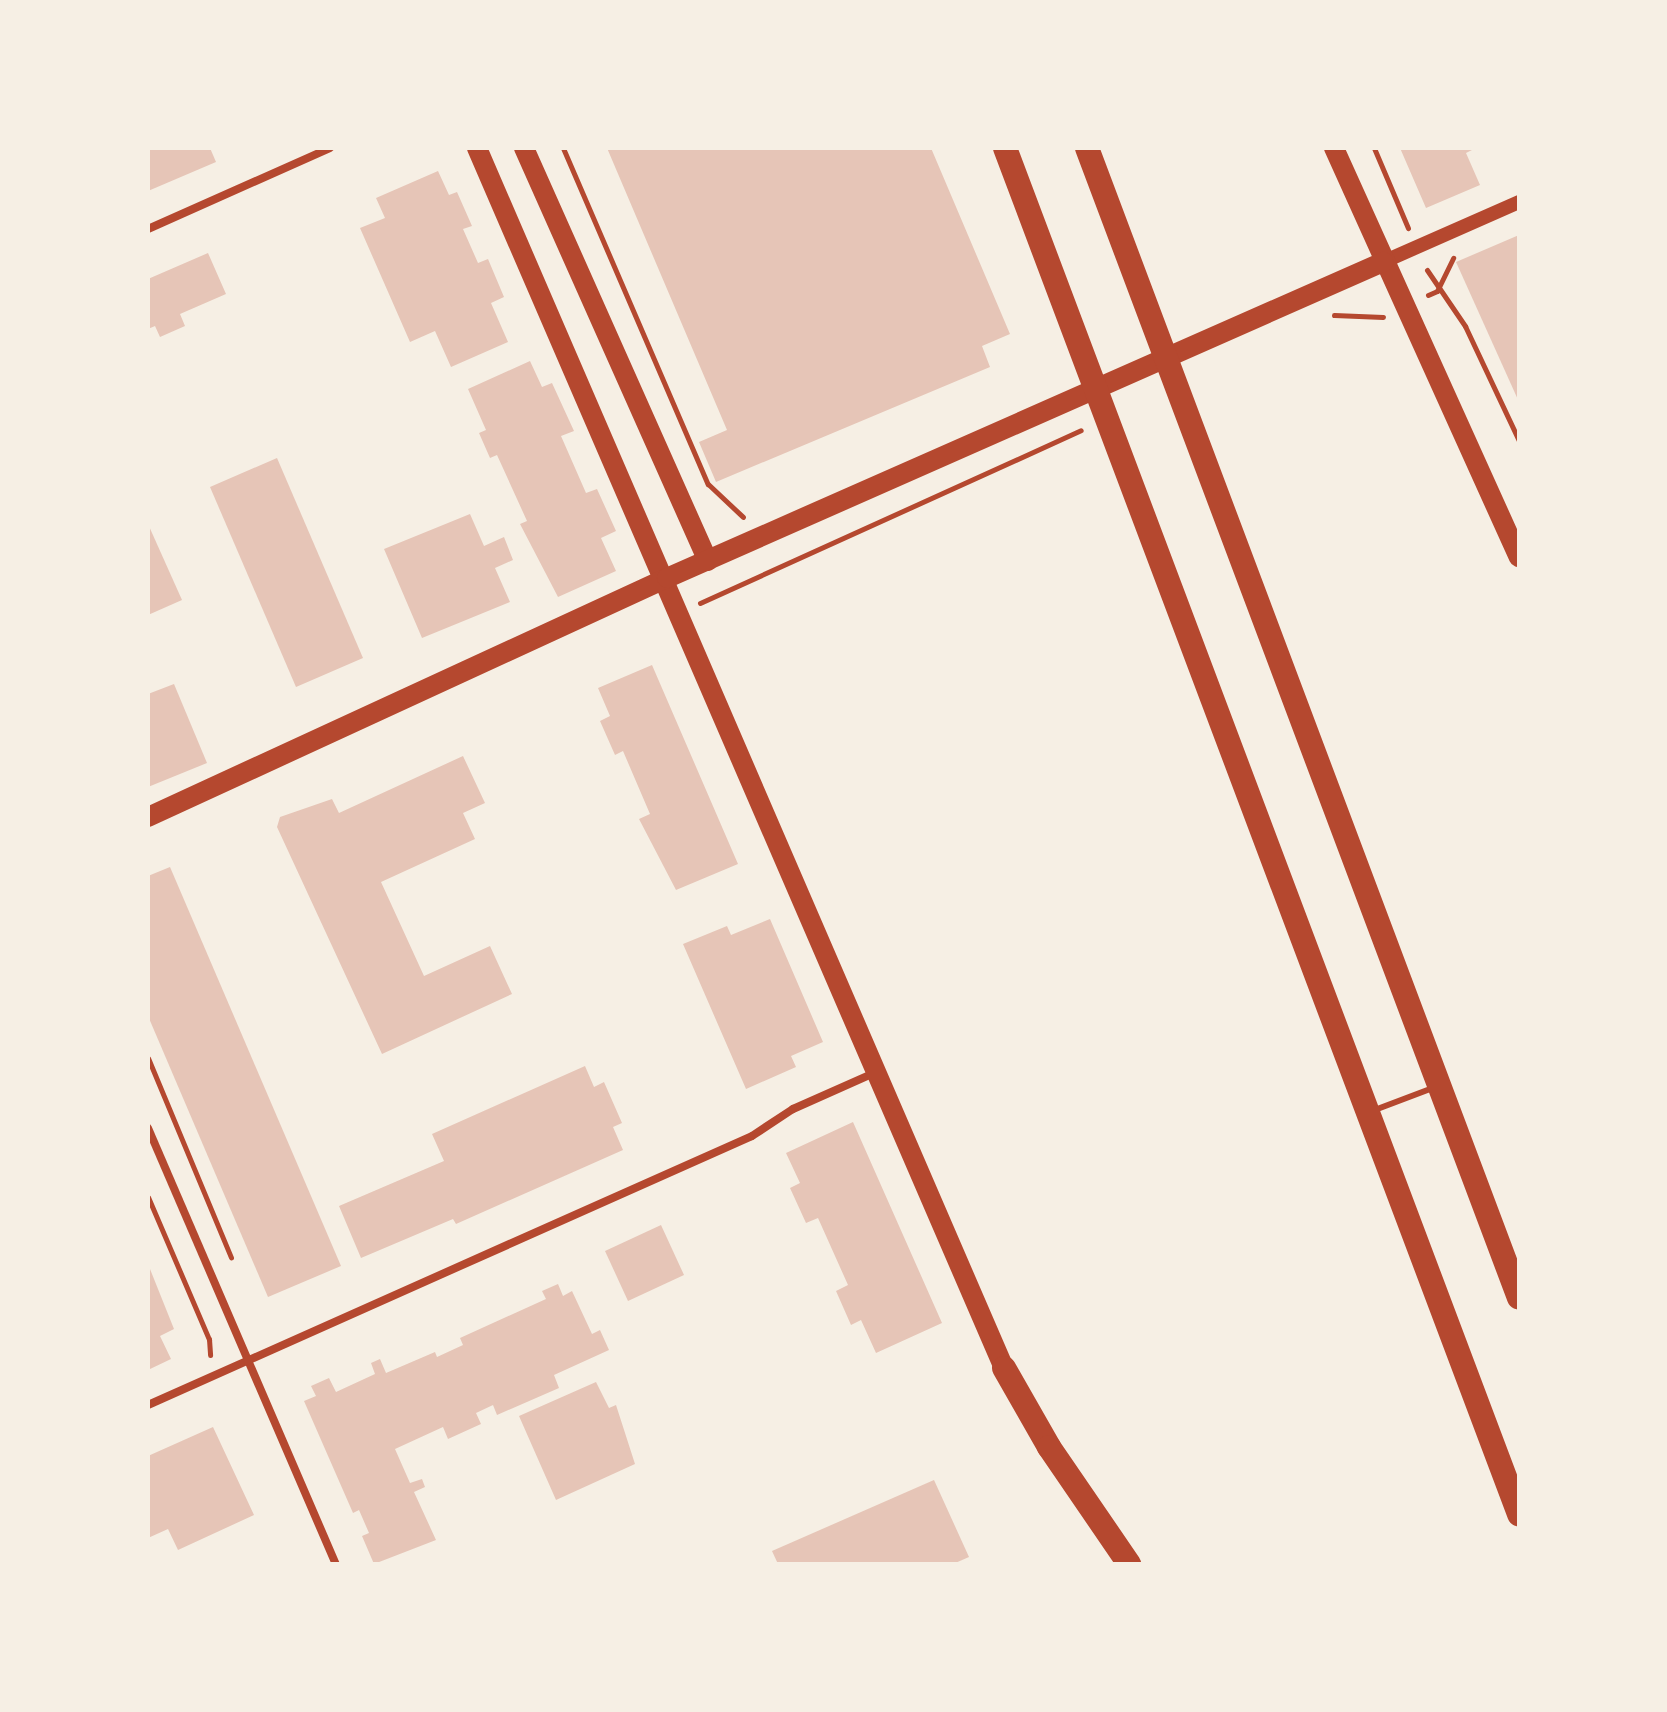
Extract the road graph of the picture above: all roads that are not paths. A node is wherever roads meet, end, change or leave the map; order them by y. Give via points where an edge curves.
1 (330, 148) edge
2 (477, 148) edge
3 (524, 148) edge
4 (1005, 148) edge
5 (1087, 148) edge
6 (1334, 148) edge
7 (1519, 202) edge
8 (148, 229) edge
9 (1383, 262) junction
10 (1519, 557) edge
11 (708, 561) junction
12 (667, 578) junction
13 (148, 817) edge
14 (875, 1073) junction
15 (1440, 1086) junction
16 (1369, 1112) junction
17 (148, 1128) edge
18 (1519, 1298) edge
19 (249, 1360) junction
20 (1004, 1368) joint
21 (148, 1405) edge
22 (1519, 1514) edge
23 (336, 1564) edge
24 (1129, 1564) edge

1 - 8 street
2 - 12 main road
3 - 11 main road
4 - 16 highway
5 - 15 highway
6 - 9 main road
7 - 9 street
9 - 10 main road
9 - 11 main road
11 - 12 main road
12 - 13 main road
12 - 14 main road
14 - 19 street via 793,1109 752,1136
14 - 20 main road
15 - 16 lane
15 - 18 highway
16 - 22 highway
17 - 19 street
19 - 21 street
19 - 23 street
20 - 24 highway via 1049,1447

